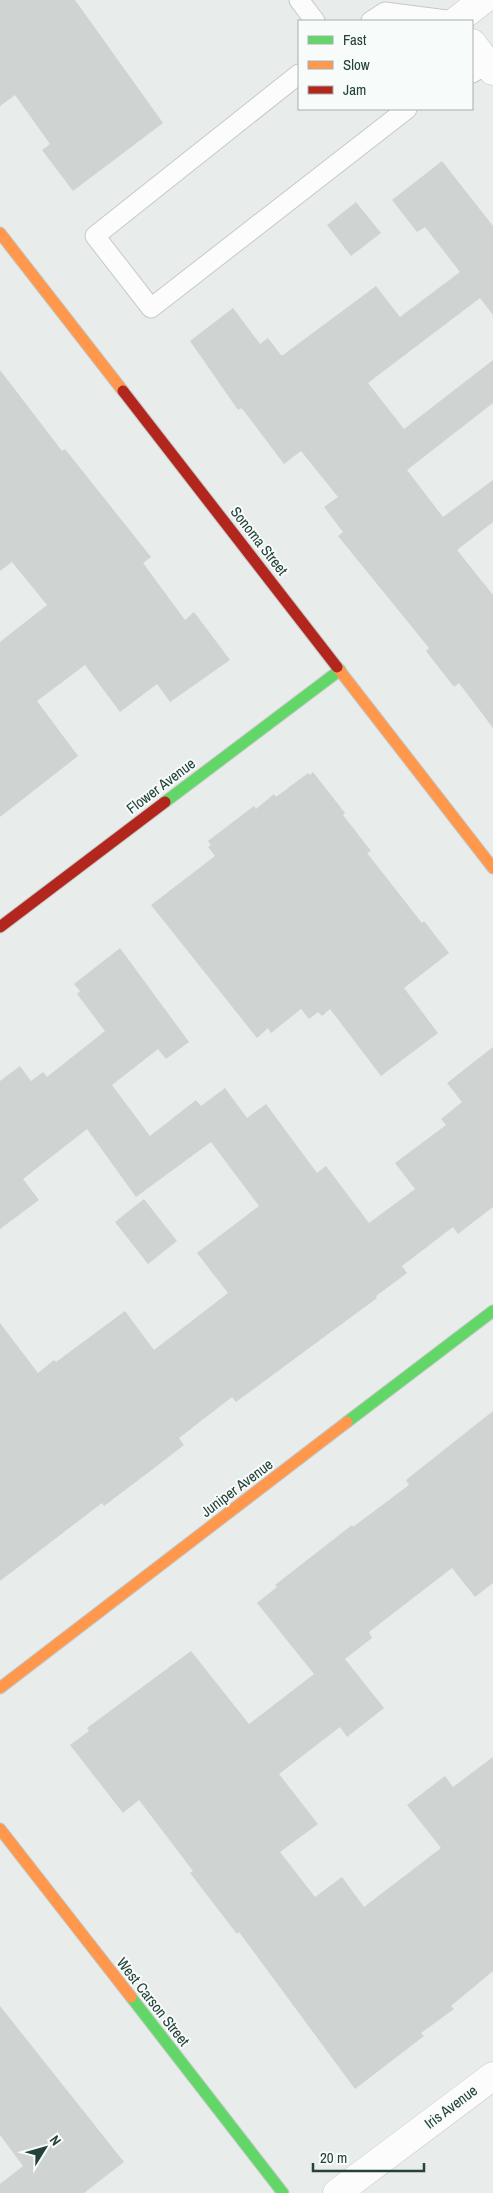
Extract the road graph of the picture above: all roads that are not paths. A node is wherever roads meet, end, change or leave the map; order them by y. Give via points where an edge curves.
1 (299, 0) edge
2 (483, 0) edge
3 (381, 18) edge
4 (315, 20) edge
5 (430, 20) edge
6 (456, 20) edge
7 (298, 75) edge
8 (406, 110) edge
9 (0, 233) edge
10 (340, 670) junction
11 (493, 868) edge
12 (0, 927) edge
13 (493, 1311) edge
14 (0, 1688) edge
15 (0, 1829) edge
16 (493, 2076) edge
17 (283, 2193) edge
18 (337, 2193) edge

1 - 4 lane
2 - 6 street
3 - 5 lane
7 - 8 lane via 95,236 151,308
9 - 10 street, Sonoma Street
10 - 11 street, Sonoma Street
10 - 12 street, Flower Avenue
13 - 14 street, Juniper Avenue
15 - 17 street, West Carson Street
16 - 18 street, Iris Avenue

